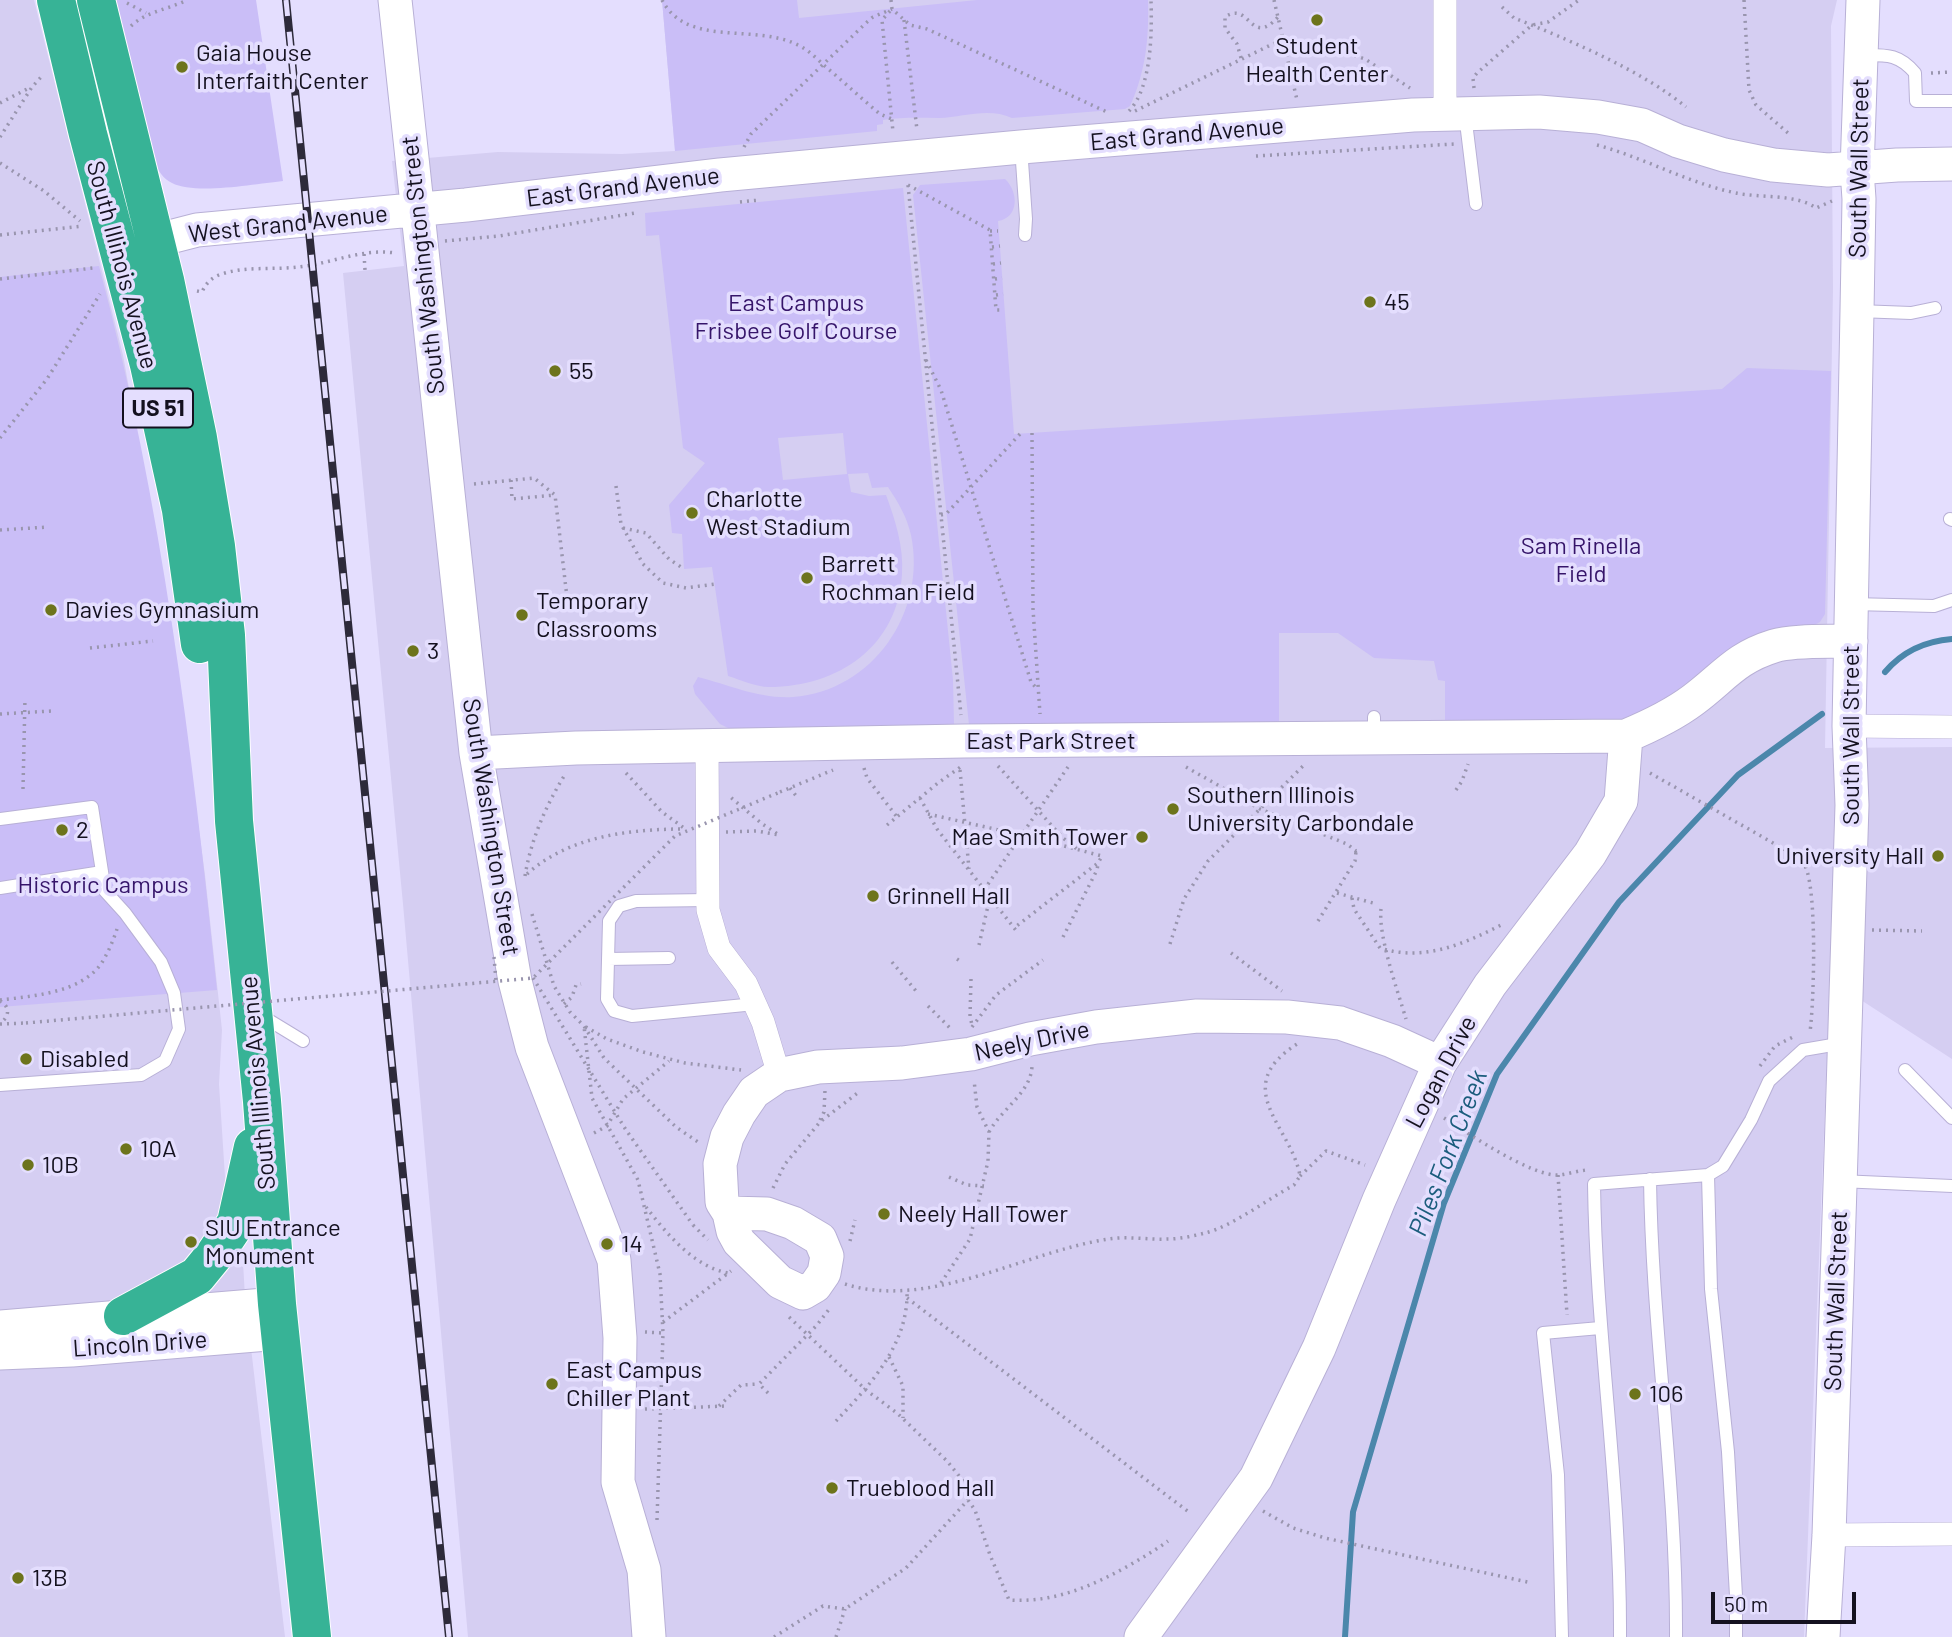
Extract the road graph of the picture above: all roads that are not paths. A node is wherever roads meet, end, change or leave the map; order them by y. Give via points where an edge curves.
1 (56, 0) edge
2 (96, 0) edge
3 (395, 0) edge
4 (1445, 0) edge
5 (1863, 0) edge
6 (1861, 54) junction
7 (1952, 101) edge
8 (1456, 115) junction
9 (1021, 147) junction
10 (1952, 164) edge
11 (1857, 170) junction
12 (1476, 204) dead end
13 (418, 210) junction
14 (1025, 234) dead end
15 (156, 241) junction
16 (106, 259) junction
17 (1935, 309) dead end
18 (1857, 311) junction
19 (1952, 600) edge
20 (1851, 604) junction
21 (1851, 641) junction
22 (1849, 726) junction
23 (1952, 727) edge
24 (1626, 736) junction
25 (477, 753) junction
26 (707, 757) junction
27 (0, 820) edge
28 (234, 821) junction
29 (102, 872) junction
30 (0, 888) edge
31 (708, 900) junction
32 (669, 958) dead end
33 (608, 959) junction
34 (755, 1004) junction
35 (252, 1008) junction
36 (303, 1041) dead end
37 (1844, 1042) junction
38 (1440, 1063) junction
39 (1905, 1070) dead end
40 (765, 1074) junction
41 (0, 1085) edge
42 (262, 1101) junction
43 (1952, 1118) edge
44 (1707, 1175) junction
45 (1650, 1179) junction
46 (1840, 1181) junction
47 (1952, 1186) edge
48 (729, 1213) dead end
49 (123, 1315) junction
50 (279, 1318) junction
51 (0, 1327) edge
52 (1600, 1328) junction
53 (0, 1353) edge
54 (1952, 1534) edge
55 (1829, 1535) junction
56 (312, 1637) edge
57 (649, 1637) edge
58 (1141, 1637) edge
59 (1562, 1637) edge
60 (1620, 1637) edge
61 (1676, 1637) edge
62 (1736, 1637) edge
63 (1823, 1637) edge

1 - 16 highway, South Illinois Avenue / US 51 via 88,134
2 - 15 highway, South Illinois Avenue / US 51
3 - 13 street, South Washington Street
4 - 8 street
5 - 6 street, South Wall Street
6 - 7 lane via 1904,60 1915,72 1916,101
6 - 11 street, South Wall Street
8 - 9 street, East Grand Avenue
8 - 11 street, East Grand Avenue via 1539,112 1598,117 1642,125 1724,155
8 - 12 lane
9 - 13 street, East Grand Avenue
9 - 14 lane
10 - 11 street, East Grand Avenue
11 - 18 street, South Wall Street
13 - 15 street, West Grand Avenue via 197,230
13 - 25 street, South Washington Street
15 - 16 street, West Grand Avenue
15 - 28 highway, South Illinois Avenue / US 51 via 216,546 226,635
16 - 28 highway, South Illinois Avenue / US 51 via 149,365 181,510 202,657
17 - 18 lane
18 - 20 street, South Wall Street
19 - 20 lane via 1934,606
20 - 21 street, South Wall Street
21 - 22 street, South Wall Street
21 - 24 street via 1778,644 1764,649 1721,674 1660,721
22 - 23 street
22 - 37 street, South Wall Street via 1852,805
24 - 26 street, East Park Street via 1374,728
24 - 38 street, Logan Drive via 1615,811 1590,854 1490,985
25 - 26 street, East Park Street via 581,748
25 - 57 street, South Washington Street via 517,912 515,981 532,1047 614,1260 620,1338 618,1482 644,1570
26 - 31 street
27 - 29 lane via 92,807
28 - 35 highway, South Illinois Avenue / US 51
29 - 30 lane
29 - 41 lane via 105,891 161,962 174,993 179,1029 165,1061 141,1075
31 - 33 lane via 636,901 619,906 609,921
31 - 34 street via 719,948
32 - 33 lane
33 - 34 lane via 607,999 614,1010 632,1016
34 - 40 street via 768,1034
35 - 36 lane
35 - 42 highway, South Illinois Avenue / US 51
37 - 44 lane via 1803,1050 1769,1081 1723,1166
37 - 46 street, South Wall Street
38 - 40 street, Neely Drive via 1340,1023 1197,1016 1096,1027 971,1054
38 - 58 street, Logan Drive via 1319,1348 1256,1478
39 - 43 lane
40 - 48 street, Neely Drive via 738,1114 720,1164 722,1202
42 - 49 highway via 236,1223 197,1276
42 - 50 highway, South Illinois Avenue / US 51
44 - 45 lane
44 - 62 lane via 1711,1289 1728,1452
45 - 52 lane via 1594,1184
45 - 61 lane via 1652,1260 1675,1538
46 - 47 lane
46 - 55 street, South Wall Street
49 - 50 street, Lincoln Drive
49 - 51 street, Lincoln Drive
50 - 53 street, Lincoln Drive via 72,1350
50 - 56 highway, South Illinois Avenue / US 51
52 - 59 lane via 1543,1333 1558,1475
52 - 60 lane via 1619,1546
54 - 55 street
55 - 63 street, South Wall Street

